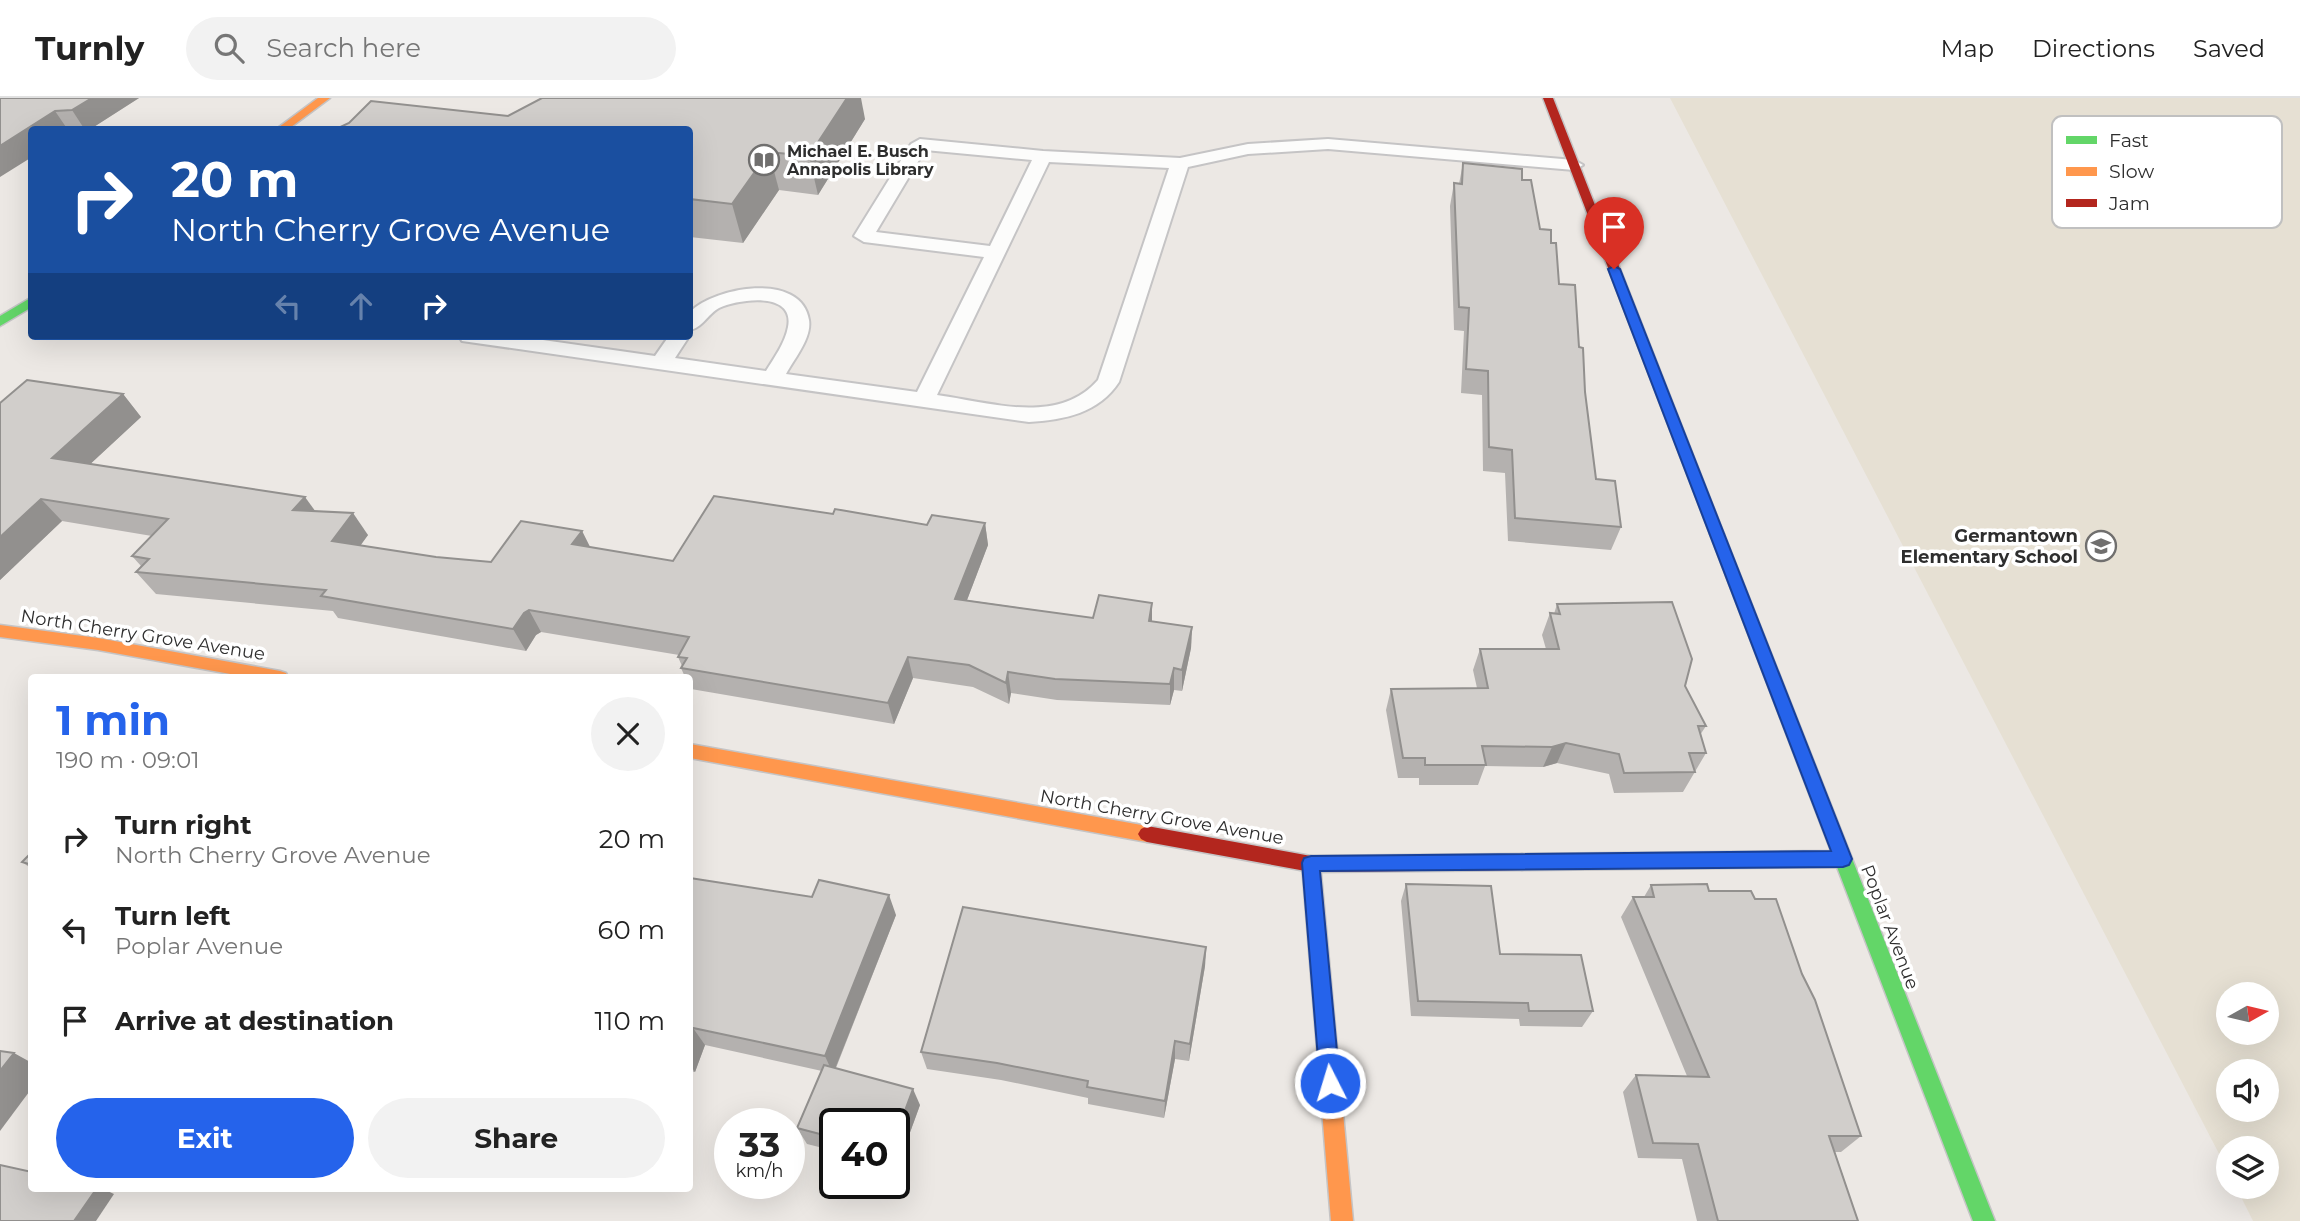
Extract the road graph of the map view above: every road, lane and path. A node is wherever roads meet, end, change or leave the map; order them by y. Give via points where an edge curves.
1 (325, 98) edge
2 (1548, 98) edge
3 (286, 126) edge
4 (1043, 156) junction
5 (1180, 163) junction
6 (1574, 165) junction
7 (995, 252) junction
8 (28, 304) edge
9 (693, 321) edge
10 (0, 323) edge
11 (497, 340) edge
12 (677, 340) edge
13 (661, 363) junction
14 (772, 379) junction
15 (924, 400) junction
16 (0, 631) edge
17 (262, 674) edge
18 (693, 752) edge
19 (1843, 859) junction
20 (1311, 863) junction
21 (1342, 1221) edge
22 (1984, 1221) edge

1 - 3 street
2 - 6 street, Poplar Avenue
4 - 5 lane
4 - 7 lane
4 - 7 lane via 920,144 864,236
5 - 6 lane via 1248,149 1328,144
5 - 15 lane via 1108,382 1097,396 1080,407 1029,415
6 - 19 street, Poplar Avenue
7 - 15 lane
8 - 10 street
9 - 14 lane via 711,304 731,296 785,299 800,322
11 - 13 lane
12 - 13 lane
13 - 14 lane
14 - 15 lane
16 - 17 street, North Cherry Grove Avenue
18 - 20 street, North Cherry Grove Avenue
19 - 20 street, North Cherry Grove Avenue
19 - 22 street, Poplar Avenue
20 - 21 street

